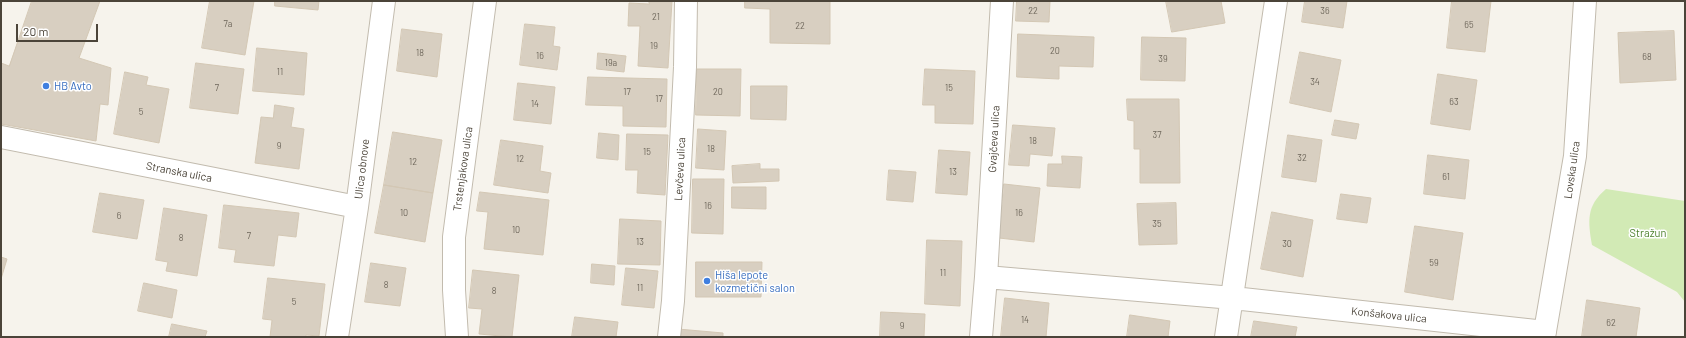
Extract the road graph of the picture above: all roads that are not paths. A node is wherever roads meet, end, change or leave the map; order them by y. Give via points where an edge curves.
1 (384, 1) edge
2 (485, 1) edge
3 (686, 1) edge
4 (1002, 1) edge
5 (1276, 1) edge
6 (1585, 1) edge
7 (1, 137) edge
8 (357, 207) junction
9 (986, 277) junction
10 (1233, 298) junction
11 (1545, 334) edge
12 (337, 337) edge
13 (457, 337) edge
14 (668, 337) edge
15 (981, 337) edge
16 (1226, 337) edge

1 - 8 street, Ulica obnove
2 - 13 street, Trstenjakova ulica via 454,237
3 - 14 street, Levčeva ulica via 673,301
4 - 9 street, Gvajčeva ulica
5 - 10 street
6 - 11 street, Lovska ulica via 1575,156
7 - 8 street, Stranska ulica
8 - 12 street, Ulica obnove
9 - 10 street
9 - 15 street, Gvajčeva ulica
10 - 11 street, Konšakova ulica
10 - 16 street

